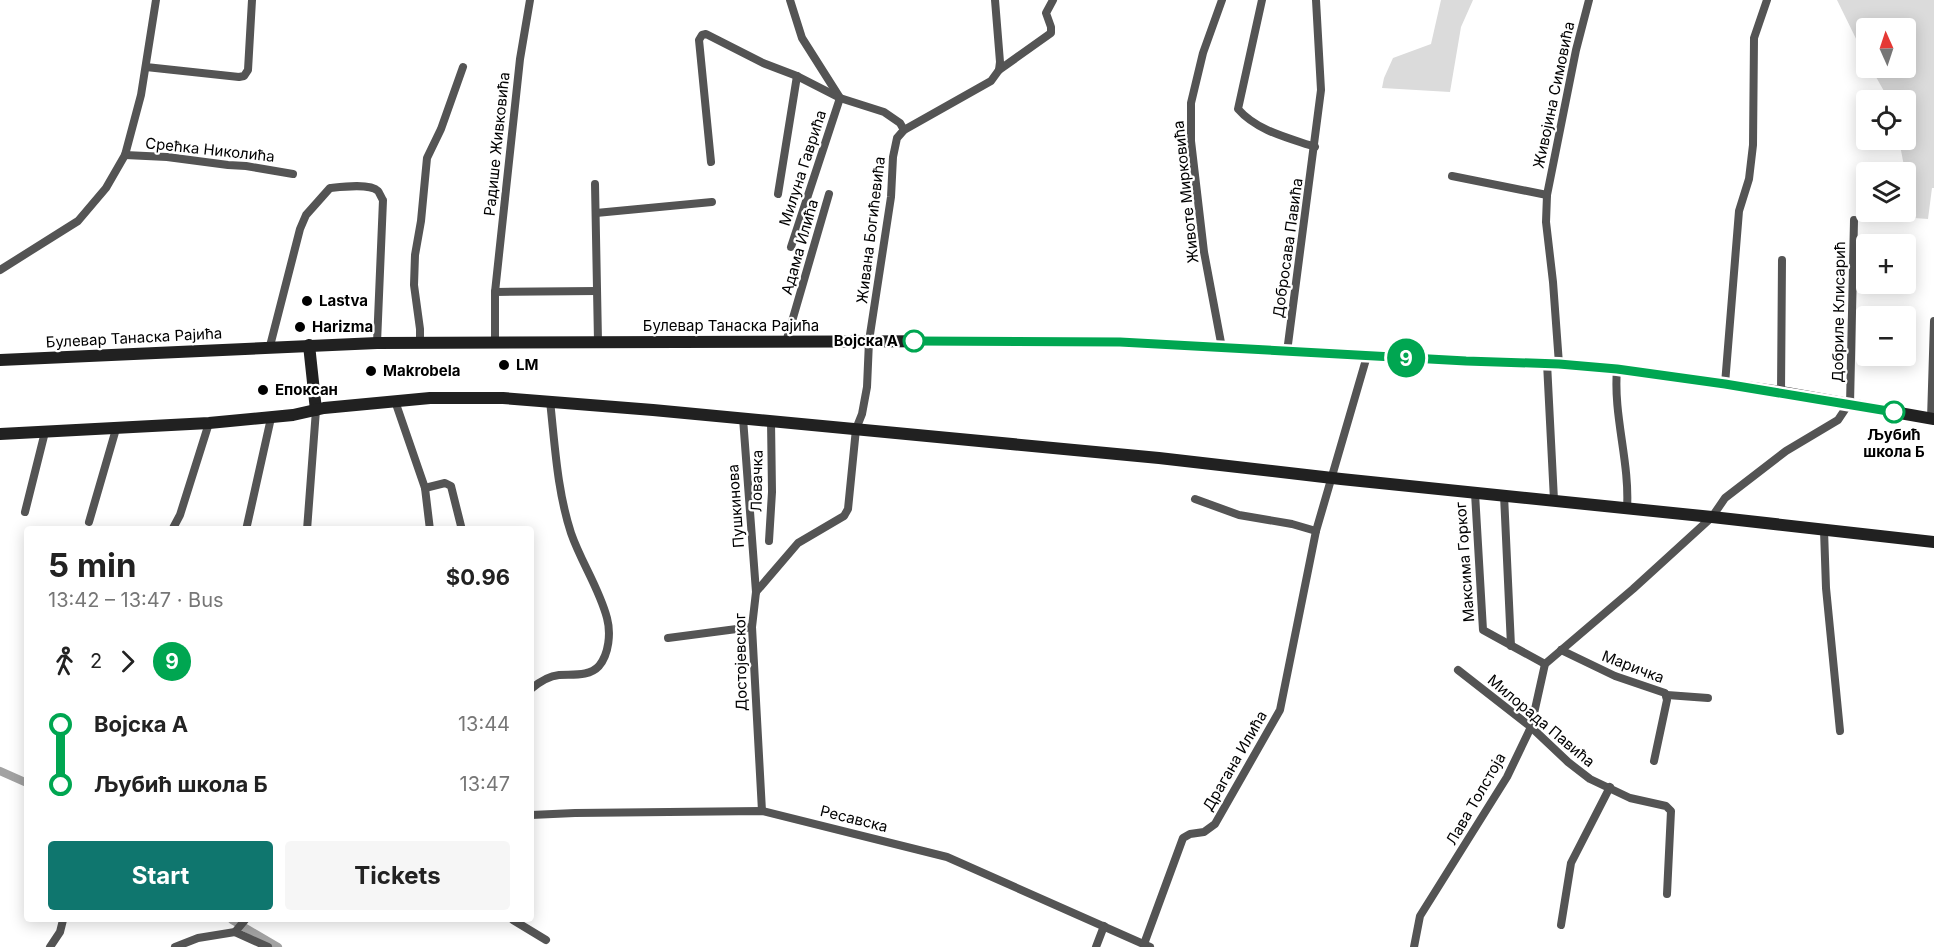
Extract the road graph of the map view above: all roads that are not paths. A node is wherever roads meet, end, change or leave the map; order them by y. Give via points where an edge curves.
1 (156, 0) edge
2 (252, 0) edge
3 (530, 0) edge
4 (790, 0) edge
5 (995, 0) edge
6 (1053, 0) edge
7 (1222, 0) edge
8 (1262, 0) edge
9 (1316, 0) edge
10 (1589, 0) edge
11 (1767, 0) edge
12 (146, 67) junction
13 (463, 67) dead end
14 (999, 70) junction
15 (797, 76) junction
16 (840, 98) junction
17 (904, 130) junction
18 (1315, 147) junction
19 (125, 155) junction
20 (711, 162) dead end
21 (293, 174) dead end
22 (1452, 176) dead end
23 (596, 184) dead end
24 (778, 194) dead end
25 (829, 194) dead end
26 (1547, 195) junction
27 (712, 202) dead end
28 (596, 213) junction
29 (1854, 219) dead end
30 (791, 247) dead end
31 (1782, 260) dead end
32 (0, 270) edge
33 (597, 291) junction
34 (495, 292) junction
35 (1934, 321) edge
36 (495, 341) junction
37 (598, 341) junction
38 (869, 341) junction
39 (420, 342) junction
40 (786, 342) junction
41 (377, 343) junction
42 (309, 345) junction
43 (270, 346) junction
44 (1222, 348) junction
45 (1287, 352) junction
46 (1367, 356) junction
47 (0, 360) edge
48 (1553, 363) junction
49 (1617, 369) junction
50 (1725, 384) junction
51 (1781, 392) junction
52 (395, 401) junction
53 (550, 401) junction
54 (1849, 405) junction
55 (316, 410) junction
56 (271, 418) junction
57 (743, 418) junction
58 (1932, 419) edge
59 (771, 421) junction
60 (209, 423) junction
61 (116, 429) junction
62 (856, 429) junction
63 (45, 432) junction
64 (0, 434) edge
65 (1331, 478) junction
66 (425, 488) junction
67 (1475, 493) junction
68 (1504, 495) junction
69 (1195, 499) dead end
70 (1554, 500) junction
71 (1627, 509) junction
72 (26, 512) dead end
73 (1712, 517) junction
74 (89, 522) dead end
75 (174, 526) edge
76 (247, 526) edge
77 (307, 526) edge
78 (430, 526) edge
79 (461, 526) edge
80 (1824, 530) junction
81 (1316, 531) junction
82 (769, 541) dead end
83 (1934, 542) edge
84 (756, 592) junction
85 (752, 627) junction
86 (668, 638) dead end
87 (1510, 646) junction
88 (1561, 650) junction
89 (1545, 664) junction
90 (1458, 670) dead end
91 (534, 686) edge
92 (1666, 695) junction
93 (1708, 698) dead end
94 (1531, 726) junction
95 (1840, 731) dead end
96 (1654, 761) dead end
97 (1610, 787) junction
98 (762, 811) junction
99 (534, 815) edge
100 (1667, 894) dead end
101 (62, 922) edge
102 (243, 922) edge
103 (516, 922) edge
104 (1561, 925) dead end
105 (1104, 926) junction
106 (237, 930) junction
107 (546, 940) dead end
108 (1147, 945) edge
109 (50, 947) edge
110 (175, 947) edge
111 (268, 947) edge
112 (1096, 947) edge
113 (1414, 947) edge

1 - 12 street
2 - 12 street via 248,70 244,76
3 - 34 street, Радише Живковића
4 - 16 street, Милуна Гаврића via 802,38
5 - 14 street
6 - 14 street via 1046,13 1051,33
7 - 44 street, Животе Мирковића via 1191,103 1191,141 1204,252
8 - 18 street via 1238,109 1263,128
9 - 18 street, Добросава Павића via 1322,77
10 - 26 street, Живојина Симовића
11 - 50 street via 1754,38 1753,145 1739,211
12 - 19 street
13 - 39 street via 427,158 414,265
14 - 17 street via 991,81
15 - 16 street, Милуна Гаврића
15 - 20 street, Милуна Гаврића via 706,34 700,37
15 - 24 street, Милуна Гаврића
16 - 17 street, Милуна Гаврића via 884,112
16 - 30 street, Милуна Гаврића
17 - 38 street, Живана Богићевића via 897,138 893,157 891,197
18 - 45 street, Добросава Павића
19 - 21 street, Срећка Николића
19 - 32 street via 106,188 78,221
22 - 26 street
23 - 28 street
25 - 40 street, Адама Илића
26 - 48 street, Живојина Симовића via 1546,222 1554,282
27 - 28 street
28 - 33 street
29 - 54 street, Добриле Клисарић
31 - 51 street
33 - 34 street
33 - 37 street
34 - 36 street, Радише Живковића
35 - 58 street
36 - 37 street, Булевар Танаска Рајића
36 - 39 street, Булевар Танаска Рајића
37 - 40 street, Булевар Танаска Рајића
38 - 40 street, Булевар Танаска Рајића
38 - 44 street, Булевар Танаска Рајића via 1120,342
38 - 62 street, Достојевског via 867,387
39 - 41 street, Булевар Танаска Рајића
41 - 42 street, Булевар Танаска Рајића
41 - 43 street via 383,200 379,191 358,186 330,188 306,215
42 - 43 street, Булевар Танаска Рајића
42 - 55 street
43 - 47 street, Булевар Танаска Рајића
44 - 45 street, Булевар Танаска Рајића
45 - 46 street, Булевар Танаска Рајића
46 - 48 street, Булевар Танаска Рајића
46 - 65 street
48 - 49 street, Булевар Танаска Рајића
48 - 70 street, Живојина Симовића
49 - 50 street, Булевар Танаска Рајића
49 - 71 street
50 - 51 street, Булевар Танаска Рајића
51 - 54 street, Булевар Танаска Рајића
52 - 53 street
52 - 55 street
52 - 66 street
53 - 57 street
53 - 91 street via 558,475 571,533 607,618 609,643 597,668 579,675 557,675
54 - 58 street, Булевар Танаска Рајића
54 - 73 street via 1838,420 1786,451 1725,498
55 - 56 street
55 - 77 street
56 - 60 street
56 - 76 street
57 - 59 street
57 - 84 street, Пушкинова
59 - 62 street
59 - 82 street, Ловачка
60 - 61 street
60 - 75 street
61 - 63 street
61 - 74 street
62 - 65 street
62 - 84 street, Достојевског via 848,509 798,543
63 - 64 street
63 - 72 street
65 - 67 street
65 - 81 street, Драгана Илића
66 - 78 street
66 - 79 street via 445,483 451,486
67 - 68 street
67 - 87 street, Максима Горког via 1483,630
68 - 70 street
68 - 87 street
69 - 81 street via 1239,515
70 - 71 street
71 - 73 street
73 - 80 street
73 - 88 street
80 - 83 street
80 - 95 street
81 - 108 street, Драгана Илића via 1280,710 1215,824 1184,838
84 - 85 street, Достојевског
85 - 86 street
85 - 98 street, Достојевског
87 - 89 street, Максима Горког
88 - 89 street
88 - 92 street, Маричка
89 - 94 street, Лава Толстоја
90 - 94 street, Милорада Павића
92 - 93 street
92 - 96 street, Маричка
94 - 97 street, Милорада Павића via 1575,768
94 - 113 street, Лава Толстоја via 1507,777 1420,916
97 - 100 street, Милорада Павића via 1671,811
97 - 104 street via 1571,863
98 - 99 street, Ресавска
98 - 105 street, Ресавска via 947,857
101 - 109 street
102 - 106 street
103 - 107 street
105 - 108 street, Ресавска
105 - 112 street
106 - 110 street
106 - 111 street

